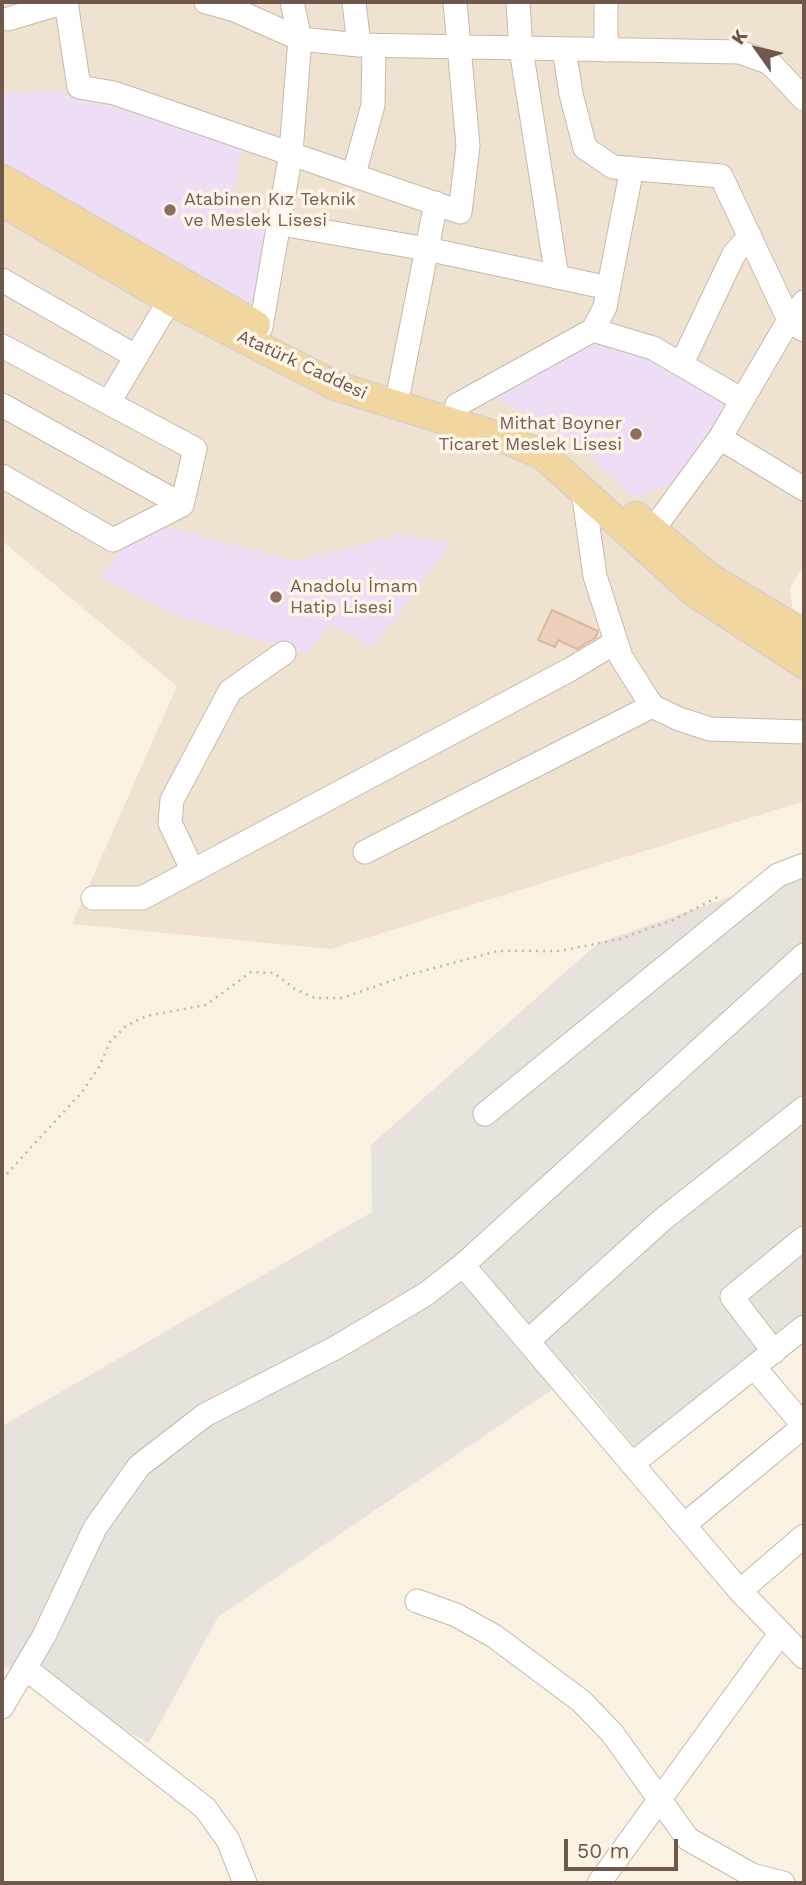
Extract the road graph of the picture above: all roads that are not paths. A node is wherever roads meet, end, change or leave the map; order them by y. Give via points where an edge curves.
1 (66, 2) edge
2 (206, 2) edge
3 (292, 2) edge
4 (354, 2) edge
5 (456, 2) edge
6 (518, 2) edge
7 (606, 2) edge
8 (8, 19) dead end
9 (300, 39) junction
10 (367, 45) junction
11 (460, 47) junction
12 (521, 48) junction
13 (564, 49) junction
14 (606, 50) junction
15 (803, 94) edge
16 (291, 152) junction
17 (632, 168) junction
18 (354, 174) junction
19 (2, 179) edge
20 (436, 203) junction
21 (15, 208) edge
22 (281, 224) junction
23 (750, 236) junction
24 (427, 249) junction
25 (557, 277) junction
26 (2, 280) edge
27 (609, 288) junction
28 (176, 291) junction
29 (804, 302) edge
30 (797, 325) edge
31 (261, 327) junction
32 (593, 330) junction
33 (2, 346) edge
34 (135, 356) junction
35 (682, 363) junction
36 (399, 390) junction
37 (742, 400) junction
38 (109, 402) junction
39 (2, 405) edge
40 (457, 405) junction
41 (720, 438) junction
42 (2, 476) edge
43 (804, 489) edge
44 (583, 491) junction
45 (182, 505) junction
46 (652, 531) junction
47 (804, 634) edge
48 (616, 642) junction
49 (284, 653) dead end
50 (804, 664) edge
51 (652, 706) junction
52 (804, 732) edge
53 (365, 852) dead end
54 (804, 865) edge
55 (192, 869) junction
56 (93, 898) dead end
57 (804, 955) edge
58 (804, 1108) edge
59 (485, 1114) dead end
60 (804, 1238) edge
61 (463, 1265) junction
62 (804, 1327) edge
63 (528, 1341) junction
64 (774, 1352) junction
65 (754, 1367) junction
66 (804, 1426) edge
67 (632, 1464) junction
68 (684, 1525) junction
69 (804, 1536) edge
70 (740, 1591) junction
71 (417, 1601) dead end
72 (795, 1644) edge
73 (24, 1668) junction
74 (2, 1707) edge
75 (661, 1797) junction
76 (751, 1879) edge
77 (245, 1883) edge
78 (599, 1883) edge
79 (783, 1883) edge

1 - 8 street
1 - 16 street via 79,87 114,93
2 - 9 street
3 - 9 street
4 - 10 street
5 - 11 street
6 - 12 street
7 - 14 street
9 - 10 street
9 - 16 street
10 - 11 street
10 - 18 street via 373,105
11 - 12 street
11 - 20 street via 468,146 460,212
12 - 13 street
12 - 25 street
13 - 14 street
13 - 17 street via 585,148 613,167
14 - 15 street via 740,52 770,63
16 - 18 street
16 - 22 street
17 - 23 street via 721,176
17 - 27 street
18 - 20 street
19 - 21 main road, Atatürk Caddesi
20 - 24 street
21 - 28 main road, Atatürk Caddesi
22 - 24 street
22 - 31 street
23 - 30 street
23 - 35 street via 734,254
24 - 25 street
24 - 36 street
25 - 27 street
26 - 34 street
27 - 32 street
28 - 31 main road, Atatürk Caddesi
28 - 34 street
28 - 44 main road, Atatürk Caddesi via 356,394 527,446 560,468
29 - 30 street
30 - 37 street
31 - 36 main road, Atatürk Caddesi via 339,371
32 - 35 street via 653,348
32 - 40 street
33 - 38 street
34 - 38 street
35 - 37 street
36 - 40 main road, Atatürk Caddesi
37 - 41 street
38 - 45 street via 195,449
39 - 45 street
40 - 46 main road, Atatürk Caddesi via 527,425 551,439
41 - 43 street
41 - 46 street
42 - 45 street via 113,540
44 - 48 street via 595,576
44 - 50 main road, Atatürk Caddesi via 694,592
46 - 47 main road, Atatürk Caddesi via 718,584
48 - 51 street
48 - 55 street
49 - 55 street via 230,691 172,800 170,823
51 - 52 street via 710,729
51 - 53 street
54 - 59 street via 778,876
55 - 56 street via 142,898
57 - 61 street
58 - 63 street via 662,1220
60 - 64 street via 732,1297
61 - 63 street
61 - 73 street via 426,1294 337,1347 205,1415 139,1466 95,1528
62 - 64 street
63 - 67 street
64 - 65 street
65 - 66 street
65 - 67 street
66 - 68 street
67 - 68 street
68 - 70 street
69 - 70 street
70 - 72 street
71 - 75 street via 475,1625 562,1685 612,1733
72 - 75 street
73 - 74 street
73 - 77 street via 205,1808 229,1840
75 - 76 street via 672,1821 688,1839
75 - 78 street
76 - 79 street

